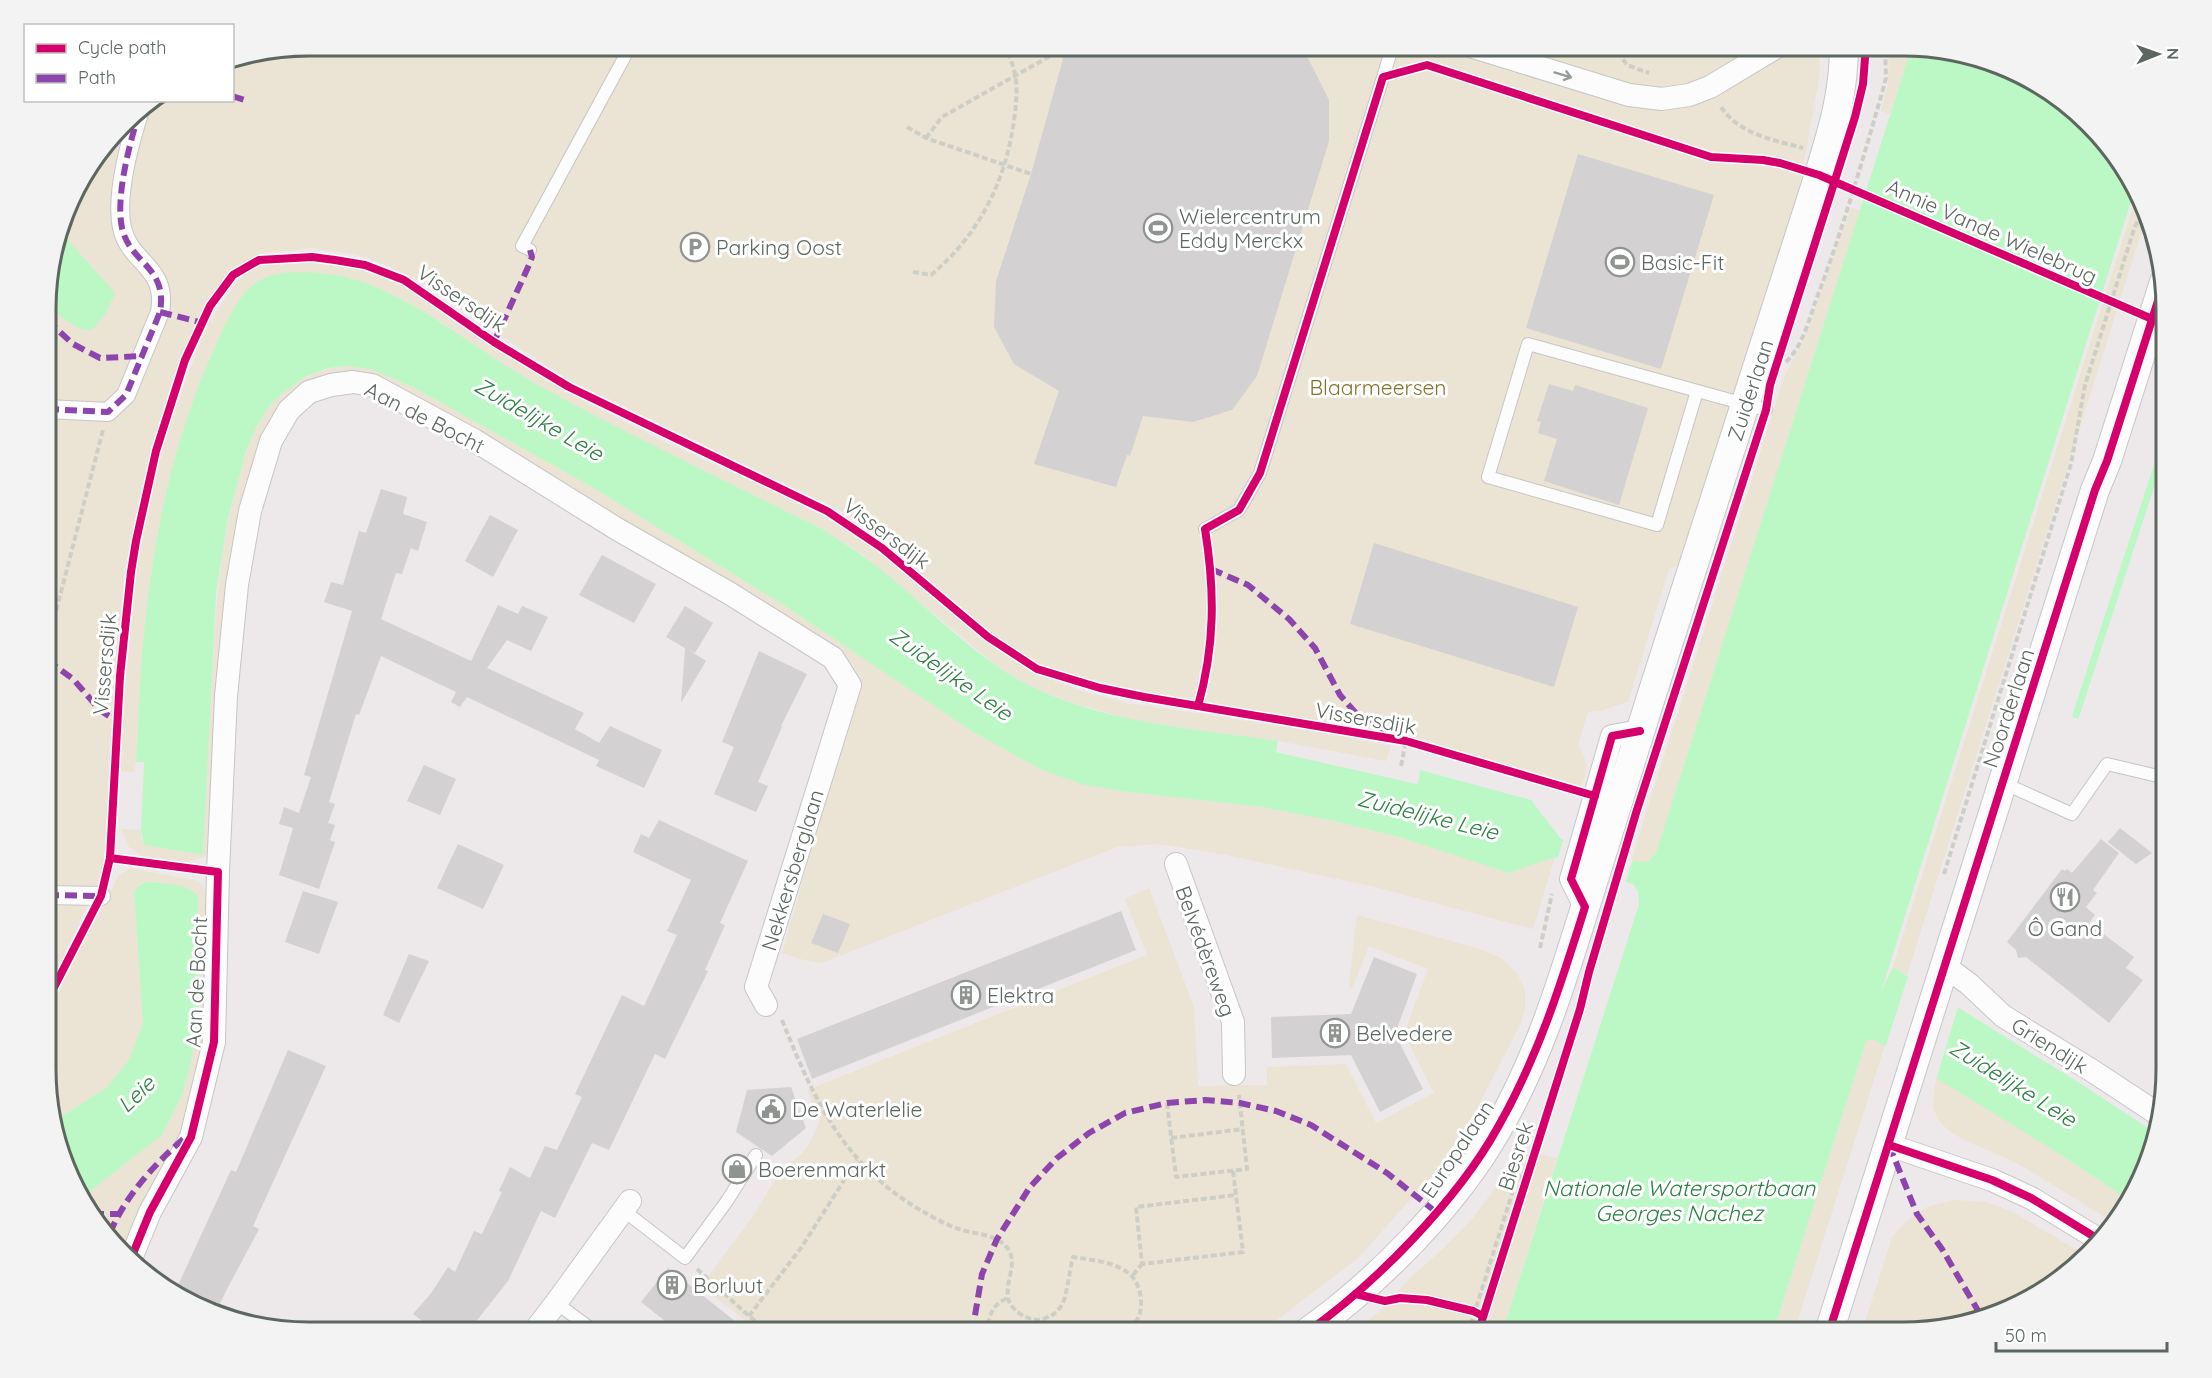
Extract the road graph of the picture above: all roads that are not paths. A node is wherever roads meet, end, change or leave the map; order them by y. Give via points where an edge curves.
1 (625, 56) edge
2 (1390, 56) edge
3 (1503, 56) edge
4 (1761, 56) edge
5 (1844, 56) edge
6 (137, 123) edge
7 (530, 250) dead end
8 (2156, 306) edge
9 (1697, 391) junction
10 (1756, 407) junction
11 (56, 409) edge
12 (1205, 529) dead end
13 (834, 733) joint
14 (2156, 776) edge
15 (2003, 783) junction
16 (1176, 864) dead end
17 (1576, 889) joint
18 (56, 895) edge
19 (101, 896) dead end
20 (1944, 973) junction
21 (766, 1005) road end
22 (1234, 1074) dead end
23 (2153, 1111) edge
24 (1889, 1145) junction
25 (756, 1155) dead end
26 (626, 1206) joint
27 (2094, 1236) edge
28 (134, 1252) edge
29 (556, 1303) junction
30 (541, 1322) edge
31 (582, 1322) edge
32 (1320, 1322) edge
33 (1832, 1322) edge

1 - 7 lane via 522,246
2 - 12 lane via 1260,472 1239,510
3 -> 4 street via 1629,95 1662,99 1710,87
5 - 10 street, Zuiderlaan via 1838,110
6 - 11 street via 125,167 122,228 128,242 155,275 162,301 160,312 126,395 108,412
8 - 15 street, Noorderlaan
9 - 9 lane via 1528,344 1488,477 1657,525
9 - 10 lane
10 - 17 street, Zuiderlaan via 1640,731
13 - 21 street, Nekkersberglaan via 756,987
13 - 28 street, Aan de Bocht via 850,684 833,658 474,440 372,385 353,382 309,392 289,410 271,441 250,511 237,585 224,736 214,1042 191,1137 150,1212
14 - 15 lane via 2107,764 2073,814
15 - 20 street, Noorderlaan
16 - 22 street, Belvédèreweg via 1233,1022
17 - 32 street, Europalaan via 1554,1007 1535,1054 1492,1137 1471,1169 1393,1260
18 - 19 street
20 - 23 street, Griendijk via 1969,984 2003,1016
20 - 24 street, Noorderlaan
24 - 27 street via 1992,1180 2031,1198
24 - 33 street, Noorderlaan
25 - 26 lane via 685,1258
26 - 29 street
29 - 30 street
29 - 31 lane

